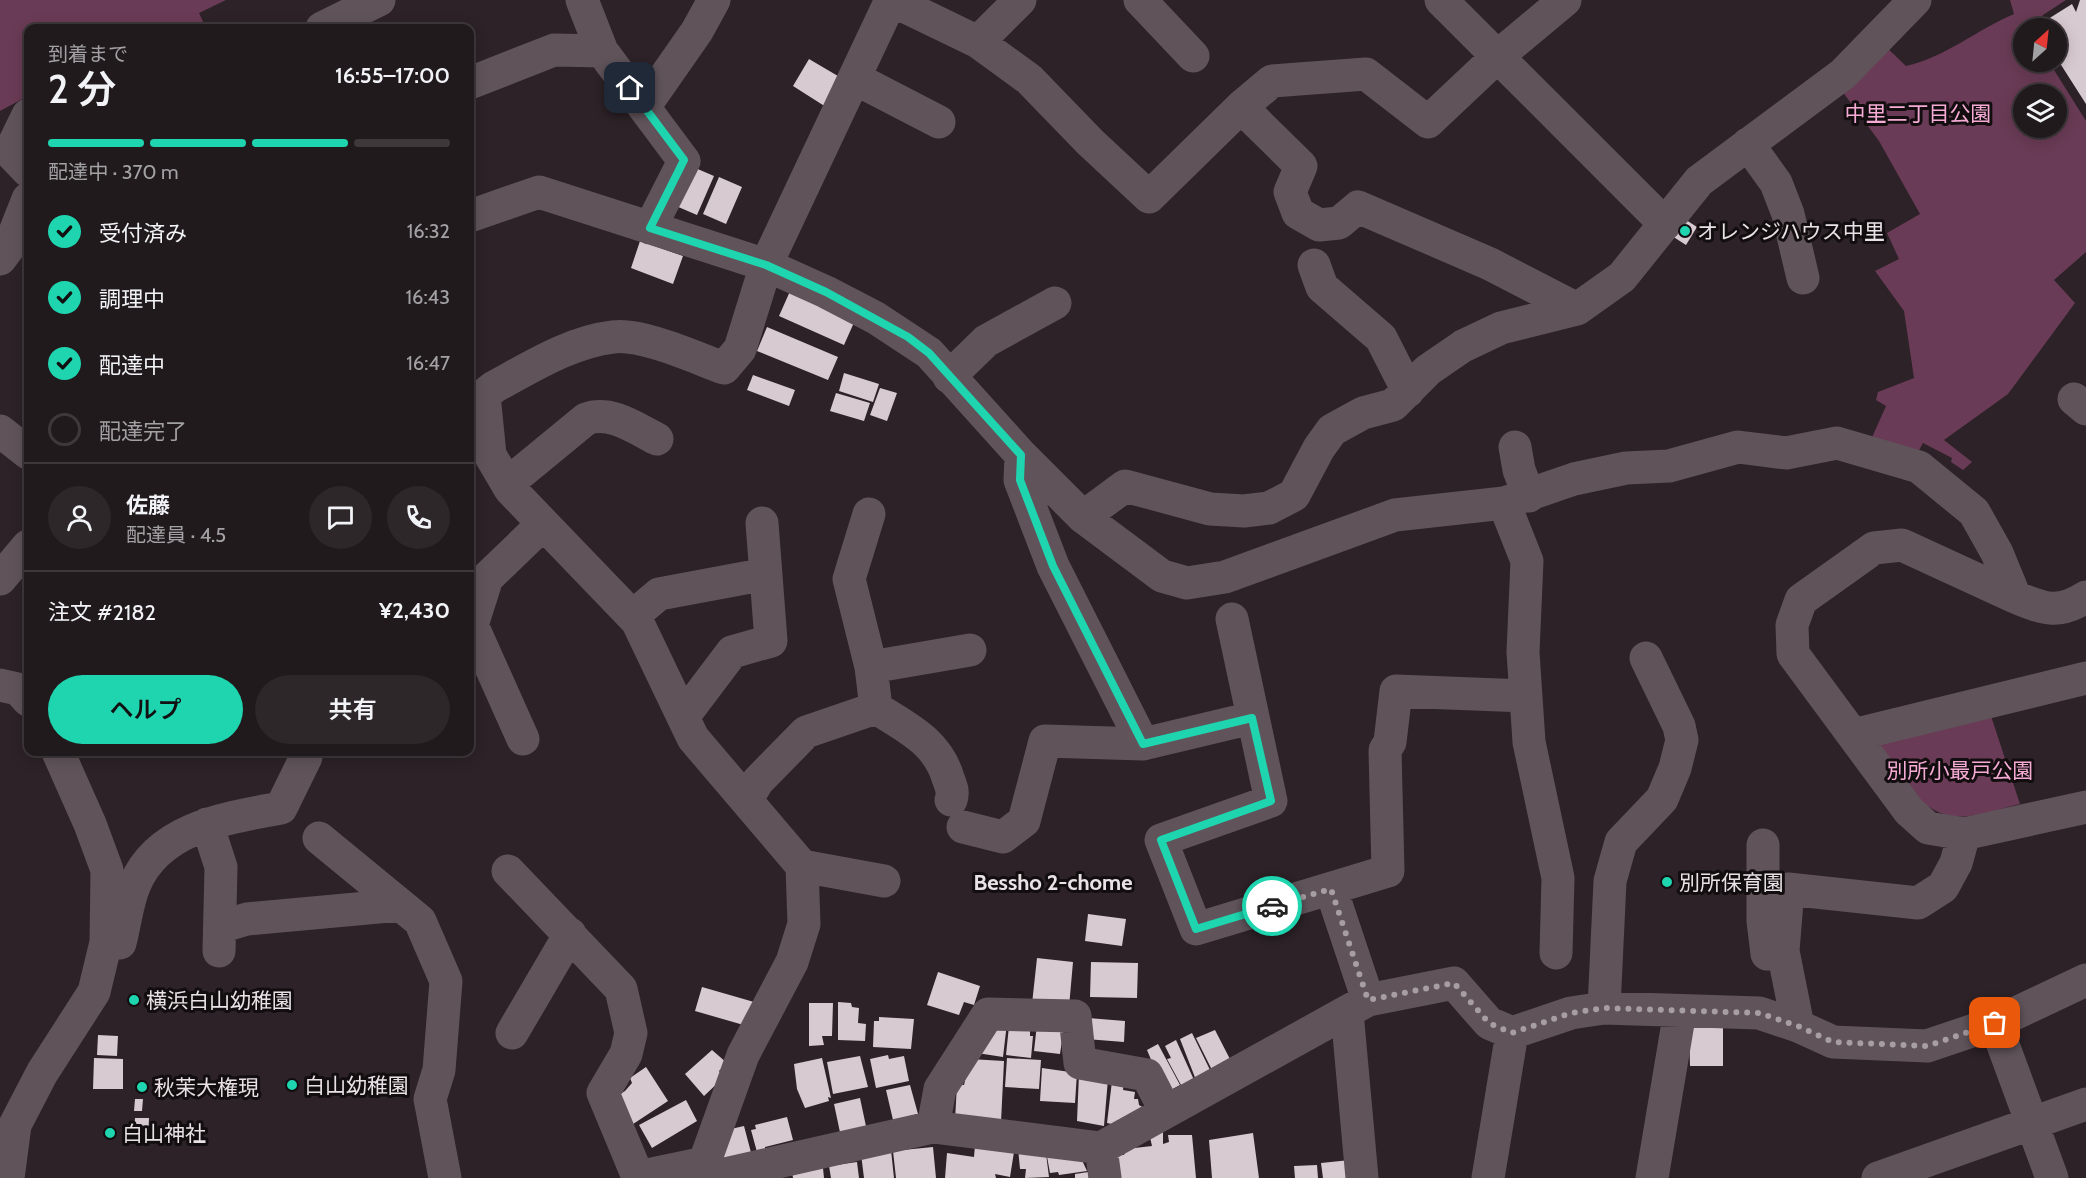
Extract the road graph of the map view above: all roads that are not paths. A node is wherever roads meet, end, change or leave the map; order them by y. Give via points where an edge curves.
1 (379, 0) edge
2 (582, 0) edge
3 (714, 0) edge
4 (891, 0) edge
5 (1020, 0) edge
6 (1140, 0) edge
7 (1441, 0) edge
8 (1915, 0) edge
9 (1557, 2) edge
10 (330, 24) edge
11 (978, 42) junction
12 (602, 51) junction
13 (1193, 56) dead end
14 (1498, 56) junction
15 (854, 78) junction
16 (474, 81) edge
17 (644, 107) junction
18 (1241, 107) junction
19 (939, 122) dead end
20 (24, 123) edge
21 (1748, 144) junction
22 (24, 167) edge
23 (24, 209) edge
24 (474, 215) edge
25 (1665, 224) junction
26 (650, 228) junction
27 (0, 259) edge
28 (766, 265) junction
29 (1314, 265) dead end
30 (1803, 278) dead end
31 (1055, 303) dead end
32 (1577, 309) junction
33 (949, 377) junction
34 (1408, 391) junction
35 (0, 431) edge
36 (657, 439) dead end
37 (1515, 447) dead end
38 (24, 450) edge
39 (1021, 455) junction
40 (507, 484) junction
41 (1517, 499) junction
42 (869, 514) dead end
43 (1083, 517) junction
44 (543, 524) junction
45 (762, 524) dead end
46 (24, 551) edge
47 (766, 574) junction
48 (0, 579) edge
49 (2015, 597) junction
50 (2086, 597) edge
51 (633, 616) junction
52 (474, 619) edge
53 (1232, 619) dead end
54 (474, 629) edge
55 (970, 650) dead end
56 (1646, 658) dead end
57 (871, 667) junction
58 (2086, 678) edge
59 (0, 685) edge
60 (24, 696) edge
61 (1526, 696) junction
62 (876, 708) junction
63 (683, 717) junction
64 (1252, 718) junction
65 (1853, 735) junction
66 (523, 739) dead end
67 (1143, 744) junction
68 (60, 756) edge
69 (306, 756) edge
70 (747, 798) junction
71 (2086, 807) edge
72 (207, 824) junction
73 (1964, 834) junction
74 (320, 838) dead end
75 (1763, 845) dead end
76 (802, 866) junction
77 (508, 871) dead end
78 (884, 881) dead end
79 (1331, 889) junction
80 (400, 904) junction
81 (570, 934) junction
82 (106, 942) junction
83 (1556, 953) dead end
84 (2086, 980) edge
85 (1357, 1006) junction
86 (1604, 1008) junction
87 (1680, 1011) junction
88 (1796, 1014) junction
89 (1995, 1023) junction
90 (512, 1033) dead end
91 (1512, 1033) junction
92 (2086, 1104) edge
93 (1166, 1112) junction
94 (2033, 1124) junction
95 (933, 1127) junction
96 (1103, 1163) edge
97 (704, 1173) edge
98 (8, 1178) edge
99 (445, 1178) edge
100 (1362, 1178) edge
101 (1488, 1178) edge
102 (1652, 1178) edge
103 (1878, 1178) edge
104 (2052, 1178) edge

1 - 10 street
2 - 12 street
3 - 17 street
4 - 11 street
4 - 15 street
5 - 11 street
6 - 13 street
7 - 14 street
8 - 21 street via 1843,74
9 - 14 street
11 - 18 street via 1029,79 1149,197
12 - 16 street via 554,50
12 - 17 street
14 - 18 street via 1428,122 1366,74 1272,81
14 - 25 street
15 - 19 street
15 - 28 street
17 - 26 street via 684,160
18 - 32 street via 1301,166 1290,192 1298,213 1319,225 1339,223 1358,207 1499,268
20 - 22 street via 10,152
21 - 25 street via 1699,181
21 - 30 street via 1776,183 1788,214
23 - 27 street via 9,248
24 - 26 street via 539,192
25 - 32 street via 1622,277
26 - 28 street
28 - 33 street via 826,292 908,337 929,353
28 - 40 street via 740,349 724,368 664,345 615,337 565,350 484,395 490,455
29 - 34 street via 1322,287 1381,338
31 - 33 street via 986,341
32 - 34 street via 1501,328 1463,346 1428,370
33 - 39 street
34 - 43 street via 1393,405 1363,413 1332,430 1299,490 1269,508 1210,509 1125,486
35 - 38 street
36 - 40 street via 598,415 586,419
37 - 41 street via 1519,470
39 - 43 street
39 - 67 street via 1020,480 1053,566
40 - 44 street
41 - 43 street via 1395,515 1225,577 1187,583 1162,576
41 - 49 street via 1574,479 1626,468 1669,466 1738,447 1786,453 1837,443 1919,467 1974,512
41 - 61 street via 1527,561 1523,652
42 - 57 street via 849,579
44 - 51 street
44 - 52 street via 487,578
45 - 47 street
46 - 48 street
47 - 51 street via 659,594
47 - 63 street via 771,641 732,652
49 - 50 street via 2045,609 2068,608
49 - 65 street via 1902,545 1874,548 1801,600 1792,625 1793,654
51 - 63 street
53 - 64 street
54 - 66 street
55 - 57 street
56 - 86 street via 1682,740 1662,799 1621,842 1618,852 1610,881
57 - 62 street
58 - 65 street
59 - 60 street via 18,689
61 - 79 street via 1396,691 1390,742 1385,750 1388,872
61 - 83 street via 1529,742 1558,878
62 - 67 street via 915,733 942,758 957,814 1003,837 1023,821 1046,741
62 - 70 street via 806,732 758,781
63 - 70 street via 693,738
64 - 67 street
64 - 79 street via 1271,801 1161,840 1196,929
65 - 73 street via 1909,811 1928,828
68 - 82 street via 107,870
69 - 72 street via 281,808
70 - 76 street
71 - 73 street
72 - 80 street via 221,867 219,939 247,919
72 - 82 street via 169,842 146,863 134,886 120,943
73 - 88 street via 1956,863 1943,887 1918,903 1788,889 1783,951
74 - 80 street
75 - 88 street via 1763,921 1774,996
76 - 78 street
76 - 97 street via 804,924 792,962 743,1055
77 - 81 street
79 - 85 street
80 - 99 street via 420,921 446,981 439,1070 430,1099
81 - 90 street
81 - 97 street via 621,989 631,1033 626,1054 603,1093 638,1177
82 - 98 street via 94,992 42,1073 15,1125
84 - 89 street
85 - 91 street via 1454,983 1489,1023
85 - 93 street
85 - 100 street
86 - 87 street
86 - 91 street via 1571,1013
87 - 88 street
87 - 102 street
88 - 89 street via 1833,1042 1927,1046
89 - 94 street
91 - 101 street
92 - 94 street
93 - 95 street via 1147,1075 1080,1063 1075,1016 988,1014 940,1089
93 - 96 street
94 - 103 street
94 - 104 street
95 - 96 street
95 - 97 street

